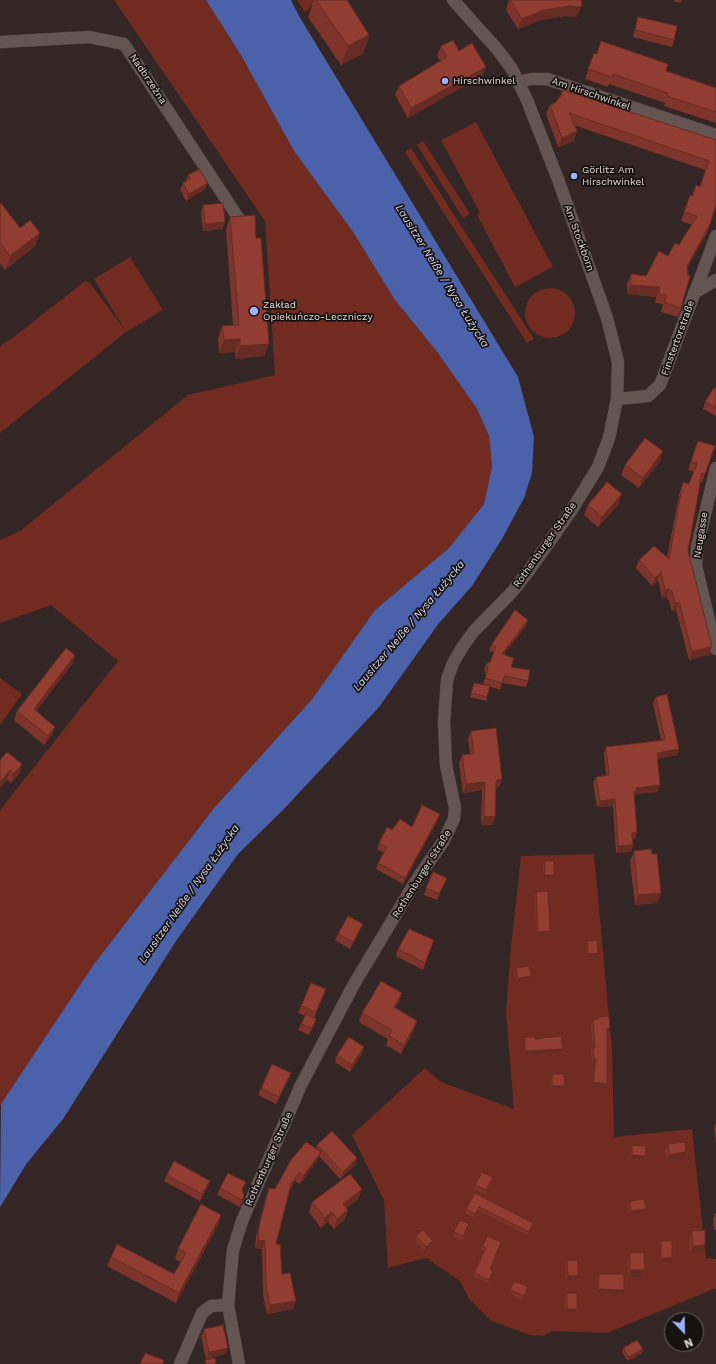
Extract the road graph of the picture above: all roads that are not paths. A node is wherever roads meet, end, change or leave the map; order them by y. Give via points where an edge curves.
1 (453, 0) edge
2 (0, 42) edge
3 (519, 82) junction
4 (716, 136) edge
5 (239, 219) edge
6 (716, 236) edge
7 (716, 280) edge
8 (694, 293) junction
9 (617, 399) junction
10 (716, 468) edge
11 (716, 649) edge
12 (228, 1305) junction
13 (180, 1364) edge
14 (239, 1364) edge

1 - 3 street via 497,49
2 - 5 street, Nadbrzeżna via 88,37 124,44
3 - 4 street, Am Hirschwinkel via 547,79
3 - 9 street, Am Stockborn via 559,182 607,318 618,362
6 - 8 street
7 - 8 street, Finstertorstraße
8 - 9 street, Finstertorstraße via 660,385 648,396
9 - 12 street, Rothenburger Straße via 609,438 598,468 528,572 474,631 454,663 447,680 444,722 446,765 454,808 451,828 417,879 353,986 301,1085 242,1221 233,1250
10 - 11 street, Neugasse via 697,546 696,566
12 - 13 street via 211,1306 202,1312
12 - 14 street, Rothenburger Straße

